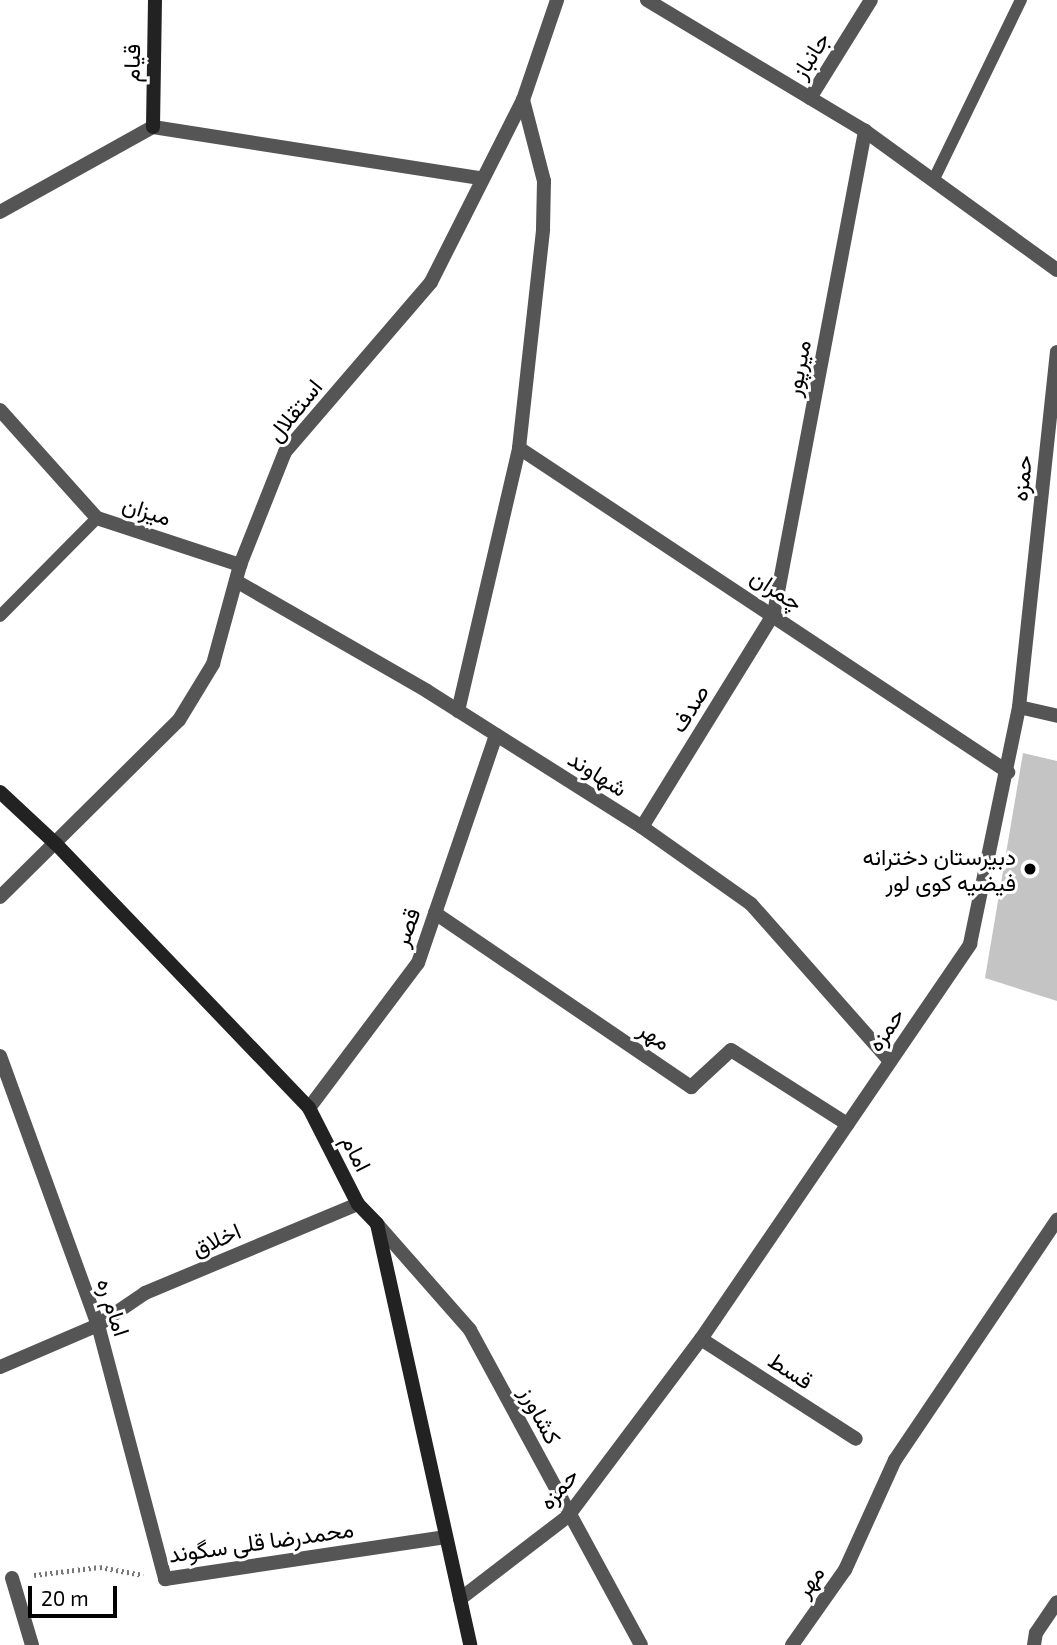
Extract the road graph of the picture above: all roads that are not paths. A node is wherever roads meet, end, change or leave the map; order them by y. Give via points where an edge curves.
1 (155, 0) edge
2 (557, 0) edge
3 (646, 0) edge
4 (871, 0) edge
5 (1021, 0) edge
6 (810, 98) junction
7 (523, 100) junction
8 (153, 127) junction
9 (865, 131) junction
10 (480, 178) junction
11 (934, 179) junction
12 (0, 212) edge
13 (1057, 270) edge
14 (1057, 352) edge
15 (0, 410) edge
16 (519, 448) junction
17 (97, 518) junction
18 (240, 565) junction
19 (236, 581) junction
20 (774, 613) junction
21 (0, 616) edge
22 (1019, 707) junction
23 (458, 710) junction
24 (1057, 716) edge
25 (496, 735) junction
26 (1008, 772) junction
27 (0, 792) edge
28 (642, 827) junction
29 (57, 845) junction
30 (0, 897) edge
31 (435, 913) junction
32 (0, 1056) edge
33 (890, 1061) junction
34 (309, 1108) junction
35 (847, 1124) junction
36 (358, 1204) junction
37 (1057, 1220) edge
38 (377, 1224) junction
39 (98, 1325) junction
40 (701, 1339) junction
41 (0, 1367) edge
42 (856, 1438) dead end
43 (568, 1516) junction
44 (446, 1537) junction
45 (12, 1578) road end
46 (165, 1579) joint
47 (460, 1599) junction
48 (1057, 1602) edge
49 (32, 1645) edge
50 (470, 1645) edge
51 (641, 1645) edge
52 (792, 1645) edge
53 (1034, 1645) edge

1 - 8 street, قیام
2 - 7 street, استقلال
3 - 6 street
4 - 6 street, جانباز
5 - 11 lane
6 - 9 street
7 - 10 street, استقلال
7 - 16 street via 544,181
8 - 10 street
8 - 12 street
9 - 11 street
9 - 20 street, میرپور
10 - 18 street, استقلال via 431,282 285,452
11 - 13 street
14 - 22 street, حمزه
15 - 17 street, میزان
16 - 20 street, چمران
16 - 23 street
17 - 18 street, میزان
17 - 21 lane
18 - 19 street, استقلال
19 - 23 street, شهاوند
19 - 29 street, استقلال via 213,664 179,720
20 - 26 street, چمران
20 - 28 street, صدف
22 - 24 street
22 - 26 street, حمزه
23 - 25 street, شهاوند
25 - 28 street, شهاوند
25 - 31 street, قصر
26 - 33 street, حمزه via 970,944
27 - 29 street, امام
28 - 33 street, شهاوند via 751,904
29 - 30 street, استقلال
29 - 34 street, امام
31 - 34 street, قصر via 418,963
31 - 35 street, مهر via 691,1087 731,1050
32 - 39 street, امام ره
33 - 35 street, حمزه
34 - 36 street, امام
35 - 40 street, حمزه
36 - 38 street, امام
36 - 39 street, اخلاق via 145,1293
37 - 52 street, مهر via 895,1460 845,1570
38 - 43 street, کشاورز via 470,1331
38 - 44 street
39 - 41 street, اخلاق
39 - 46 street, امام ره
40 - 42 street, قسط
40 - 43 street, حمزه
43 - 47 street, حمزه
43 - 51 street, کشاورز
44 - 46 street, محمدرضا قلی سگوند
44 - 47 street
45 - 49 street
47 - 50 street
48 - 53 street via 1036,1633

